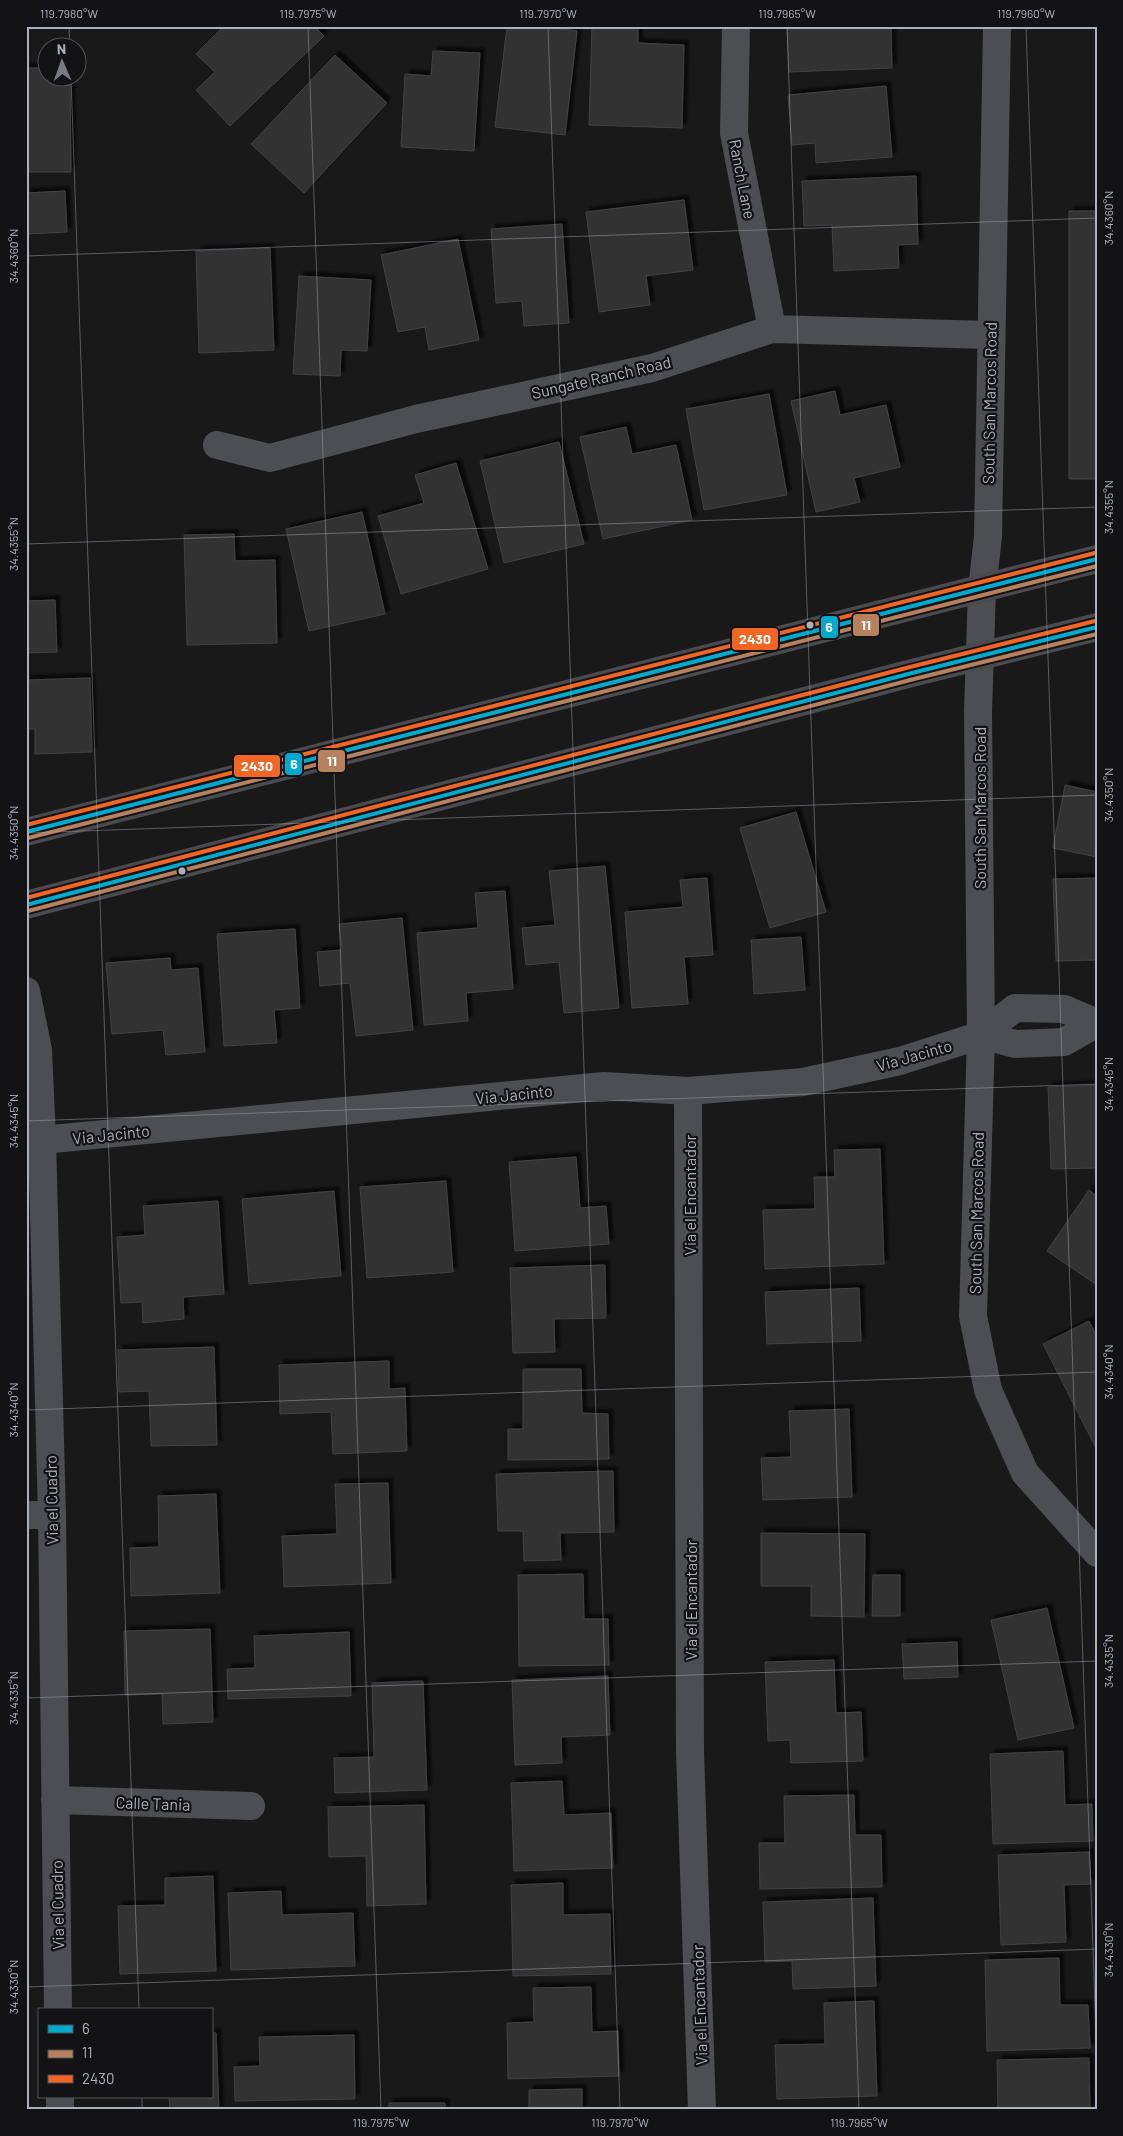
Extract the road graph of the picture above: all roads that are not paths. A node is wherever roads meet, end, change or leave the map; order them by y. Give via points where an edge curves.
1 (736, 26) edge
2 (997, 26) edge
3 (772, 329) junction
4 (990, 335) junction
5 (217, 445) dead end
6 (1097, 559) edge
7 (982, 589) junction
8 (1097, 627) edge
9 (979, 656) junction
10 (26, 832) edge
11 (26, 905) edge
12 (26, 991) edge
13 (980, 1035) junction
14 (688, 1091) junction
15 (42, 1140) junction
16 (39, 1515) edge
17 (1097, 1553) edge
18 (55, 1800) junction
19 (251, 1806) dead end
20 (58, 2008) edge
21 (702, 2110) edge

1 - 3 street, Ranch Lane via 734,133
2 - 4 street, South San Marcos Road
3 - 4 street, Sungate Ranch Road
3 - 5 street, Sungate Ranch Road via 652,368 416,419 270,458
4 - 7 street, South San Marcos Road via 988,537
6 - 7 main road
7 - 9 street, South San Marcos Road
7 - 10 main road
8 - 9 main road
9 - 11 main road
9 - 13 street, South San Marcos Road
12 - 15 street, Via el Cuadro via 38,1050
13 - 14 street, Via Jacinto via 900,1061 803,1082
13 - 17 street, South San Marcos Road via 973,1316 988,1390 1026,1473
14 - 15 street, Via Jacinto via 604,1086
14 - 21 street, Via el Encantador via 690,1751
15 - 16 street, Via el Cuadro
16 - 18 street, Via el Cuadro
18 - 19 street, Calle Tania
18 - 20 street, Via el Cuadro

